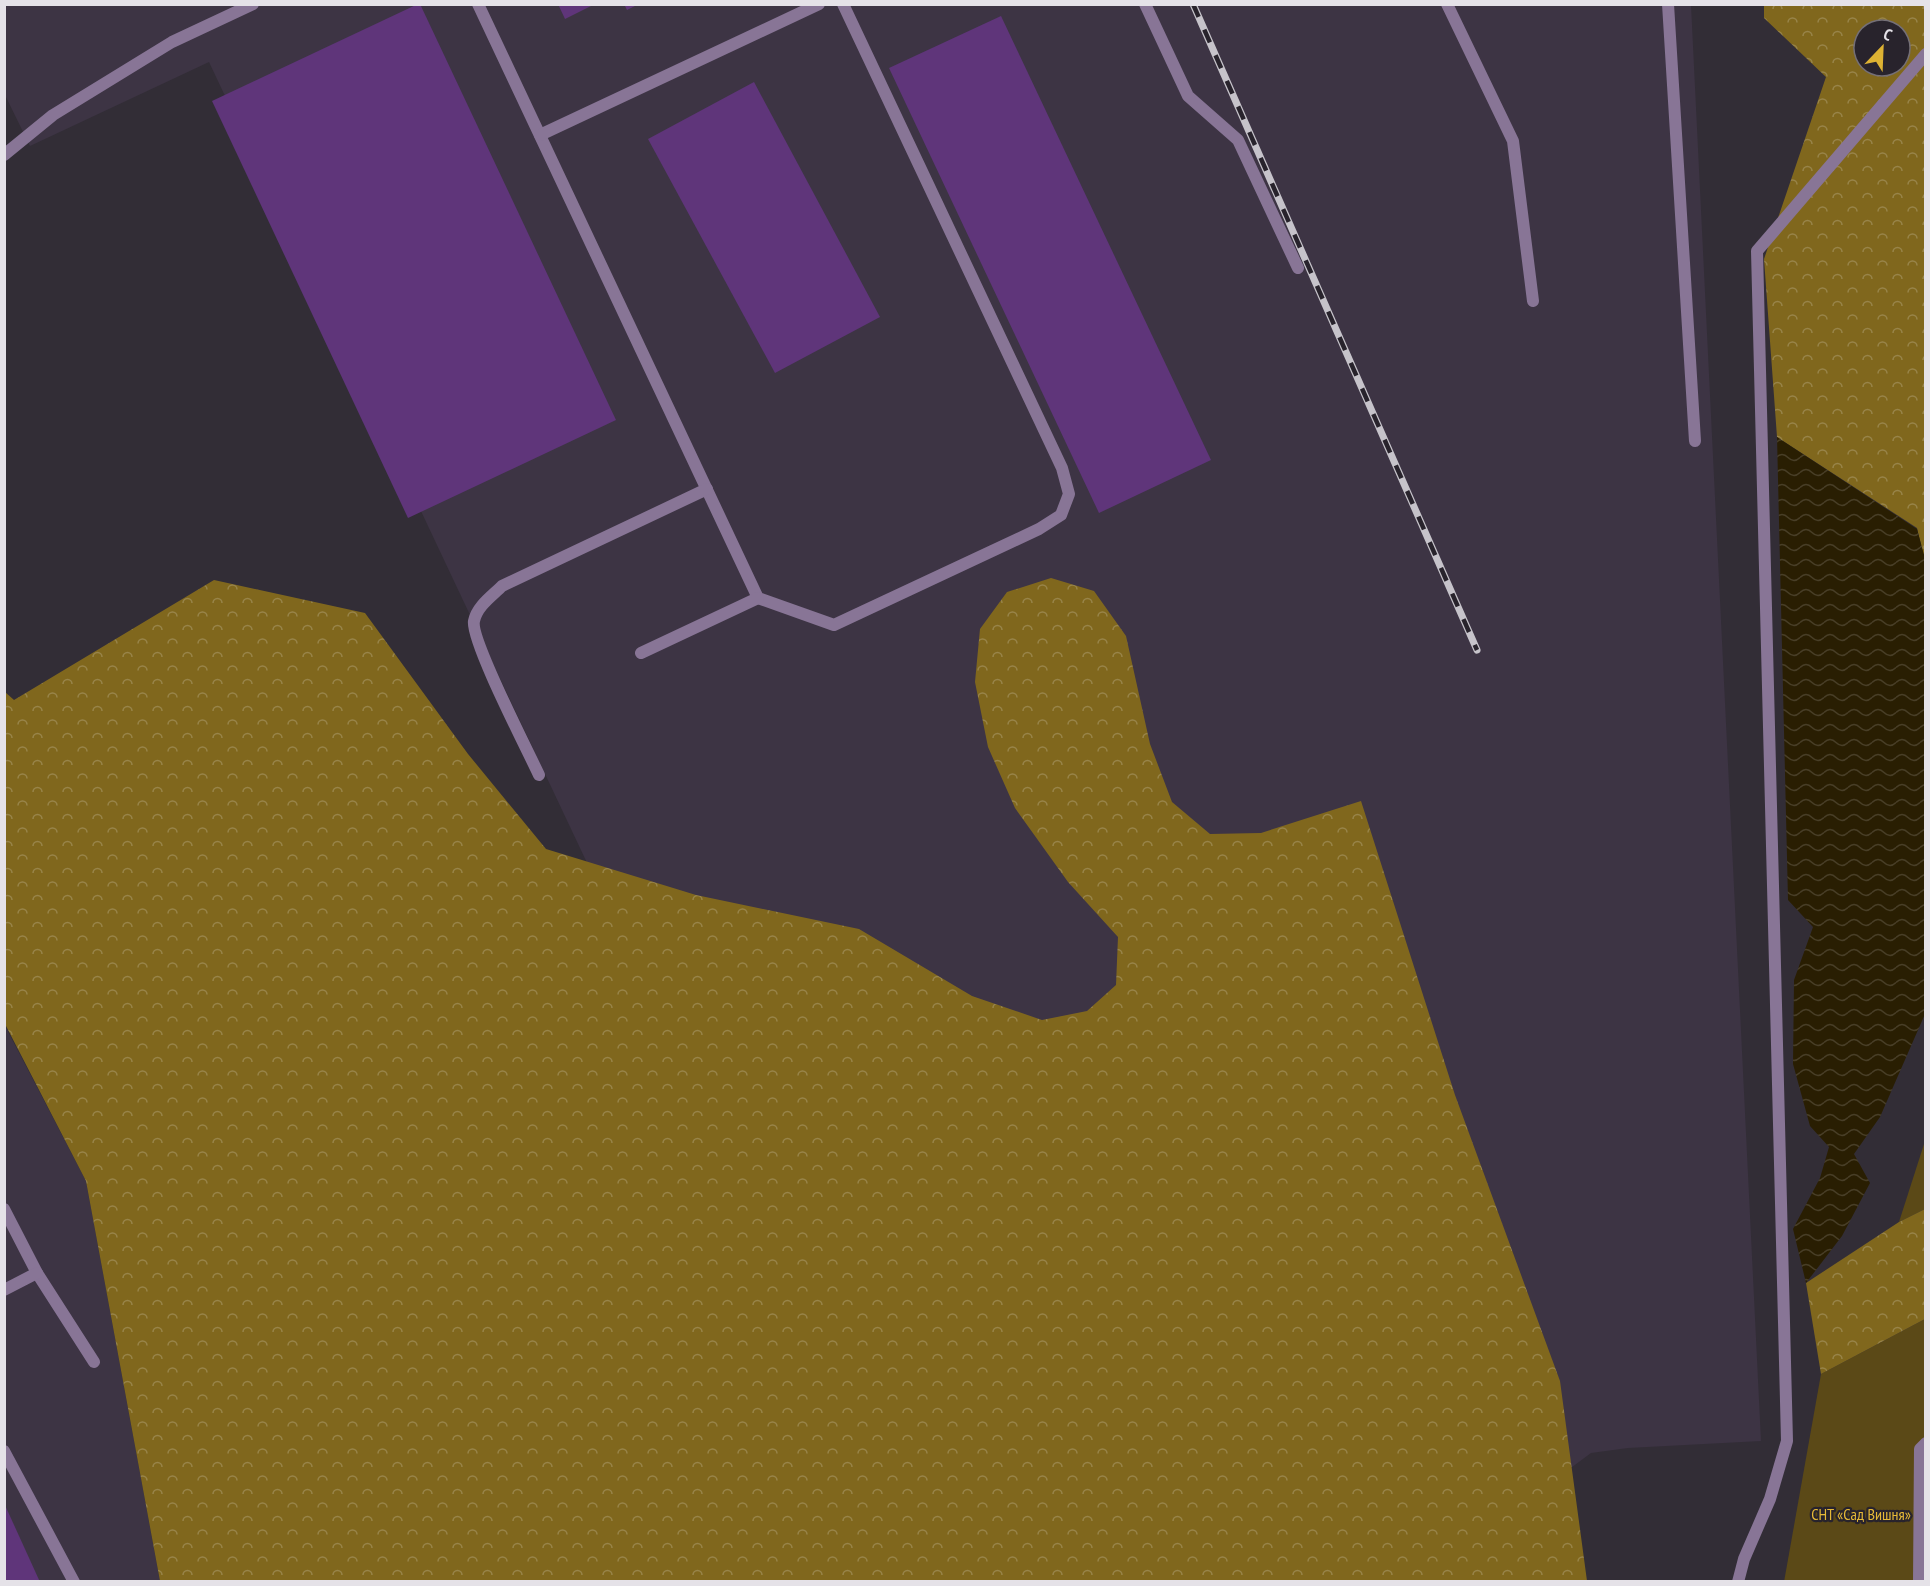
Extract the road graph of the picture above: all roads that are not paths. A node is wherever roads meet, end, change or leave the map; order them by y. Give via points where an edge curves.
1 (253, 4) edge
2 (478, 4) edge
3 (819, 4) edge
4 (843, 4) edge
5 (1145, 4) edge
6 (1447, 4) edge
7 (1668, 4) edge
8 (1926, 54) edge
9 (540, 135) junction
10 (4, 154) edge
11 (1298, 268) dead end
12 (1533, 301) dead end
13 (1695, 441) dead end
14 (707, 489) junction
15 (758, 598) junction
16 (641, 653) dead end
17 (539, 774) dead end
18 (4, 1209) edge
19 (37, 1273) junction
20 (4, 1290) edge
21 (94, 1362) dead end
22 (1926, 1443) edge
23 (4, 1451) edge
24 (74, 1581) edge
25 (1738, 1581) edge
26 (1919, 1581) edge

1 - 10 street via 172,42 53,115
2 - 9 street
3 - 9 street
4 - 15 street via 1062,468 1070,494 1061,515 1039,529 834,625
5 - 11 street via 1188,96 1238,140
6 - 12 street via 1513,141
7 - 13 street
8 - 25 street via 1757,250 1787,1441 1770,1499
9 - 14 street
14 - 15 street
14 - 17 street via 502,586 482,605 473,623 480,649
15 - 16 street
18 - 19 street
19 - 20 street
19 - 21 street
22 - 26 street via 1920,1449
23 - 24 street

